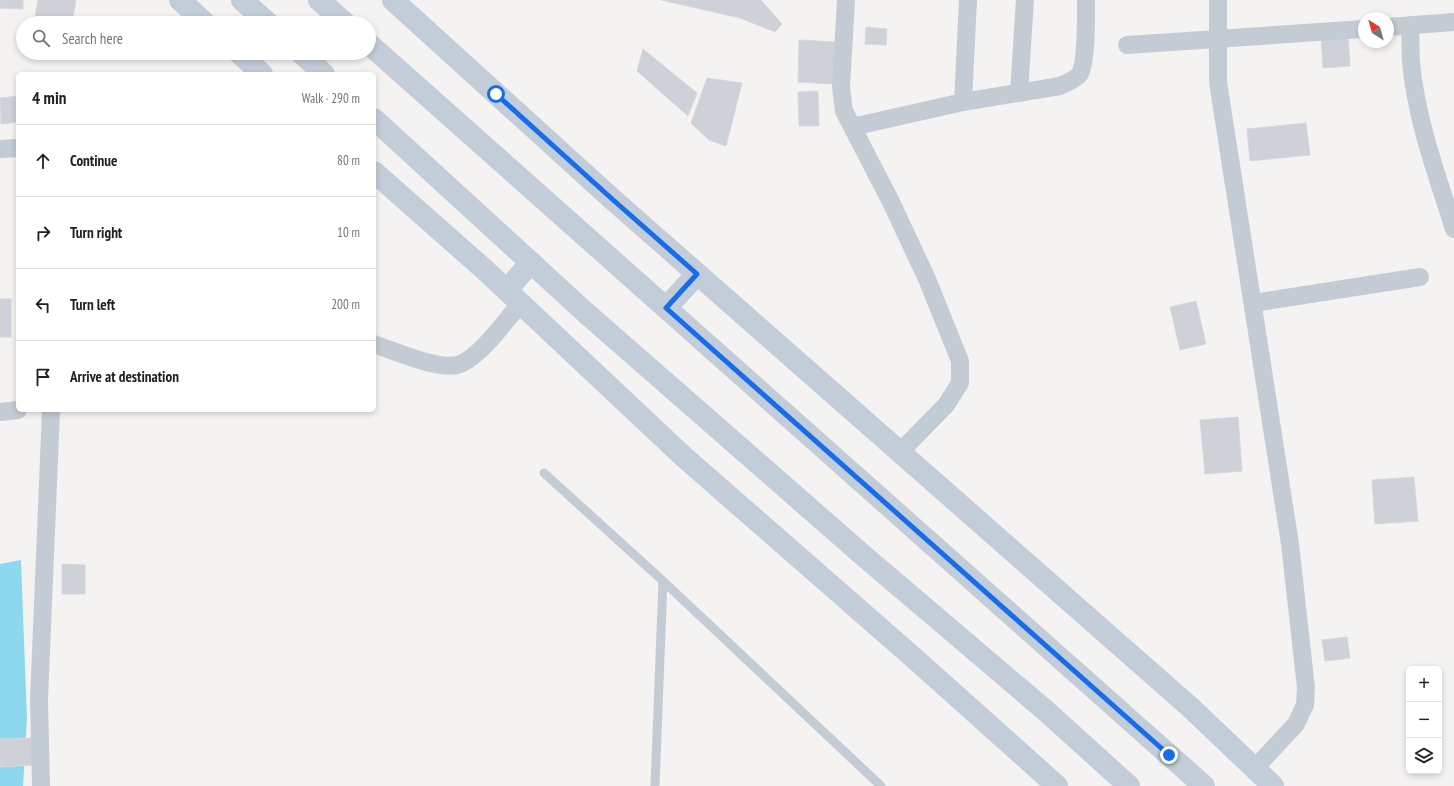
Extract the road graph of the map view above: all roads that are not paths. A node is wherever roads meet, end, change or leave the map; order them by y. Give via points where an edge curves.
1 (180, 0) edge
2 (242, 0) edge
3 (319, 0) edge
4 (393, 0) edge
5 (846, 0) edge
6 (968, 0) edge
7 (1025, 0) edge
8 (1086, 0) edge
9 (1218, 0) edge
10 (197, 16) edge
11 (260, 16) edge
12 (337, 16) edge
13 (1454, 22) edge
14 (1410, 25) junction
15 (1394, 26) edge
16 (1358, 28) edge
17 (1217, 39) junction
18 (1127, 45) dead end
19 (376, 50) edge
20 (246, 60) edge
21 (309, 60) edge
22 (260, 72) edge
23 (322, 72) edge
24 (1019, 93) junction
25 (963, 102) junction
26 (376, 121) edge
27 (852, 127) junction
28 (0, 148) edge
29 (16, 148) edge
30 (376, 174) edge
31 (1454, 229) edge
32 (531, 262) junction
33 (697, 274) junction
34 (1420, 277) dead end
35 (514, 297) junction
36 (1253, 304) junction
37 (666, 308) junction
38 (376, 345) edge
39 (16, 410) edge
40 (0, 412) edge
41 (51, 412) edge
42 (900, 452) junction
43 (544, 473) dead end
44 (663, 581) junction
45 (1254, 769) junction
46 (42, 786) edge
47 (655, 786) edge
48 (881, 786) edge
49 (1057, 786) edge
50 (1129, 786) edge
51 (1204, 786) edge
52 (1273, 786) edge

1 - 10 main road
2 - 11 main road
3 - 12 main road
4 - 33 main road
5 - 27 street via 841,87 844,112
6 - 25 street
7 - 24 street
8 - 24 street via 1084,60 1080,74 1071,82 1060,86
9 - 17 street
13 - 14 street
14 - 15 street
14 - 31 street via 1411,62 1420,114
16 - 17 street
17 - 18 street
17 - 36 street via 1218,82 1223,121
19 - 37 main road
20 - 22 main road
21 - 23 main road
24 - 25 street
25 - 27 street
26 - 32 main road
27 - 42 street via 917,258 960,361 960,383 946,405
28 - 29 street
30 - 35 main road
32 - 35 main road
32 - 50 main road via 634,355 1046,711
33 - 37 main road
33 - 42 main road
34 - 36 street
35 - 38 street via 472,358 457,365 440,365
35 - 49 main road via 684,457
36 - 45 street via 1290,544 1306,688 1305,705 1296,724
37 - 51 main road
39 - 40 street
41 - 46 street via 39,699
42 - 45 main road via 1190,707
43 - 44 lane
44 - 47 lane
44 - 48 lane
45 - 52 main road

